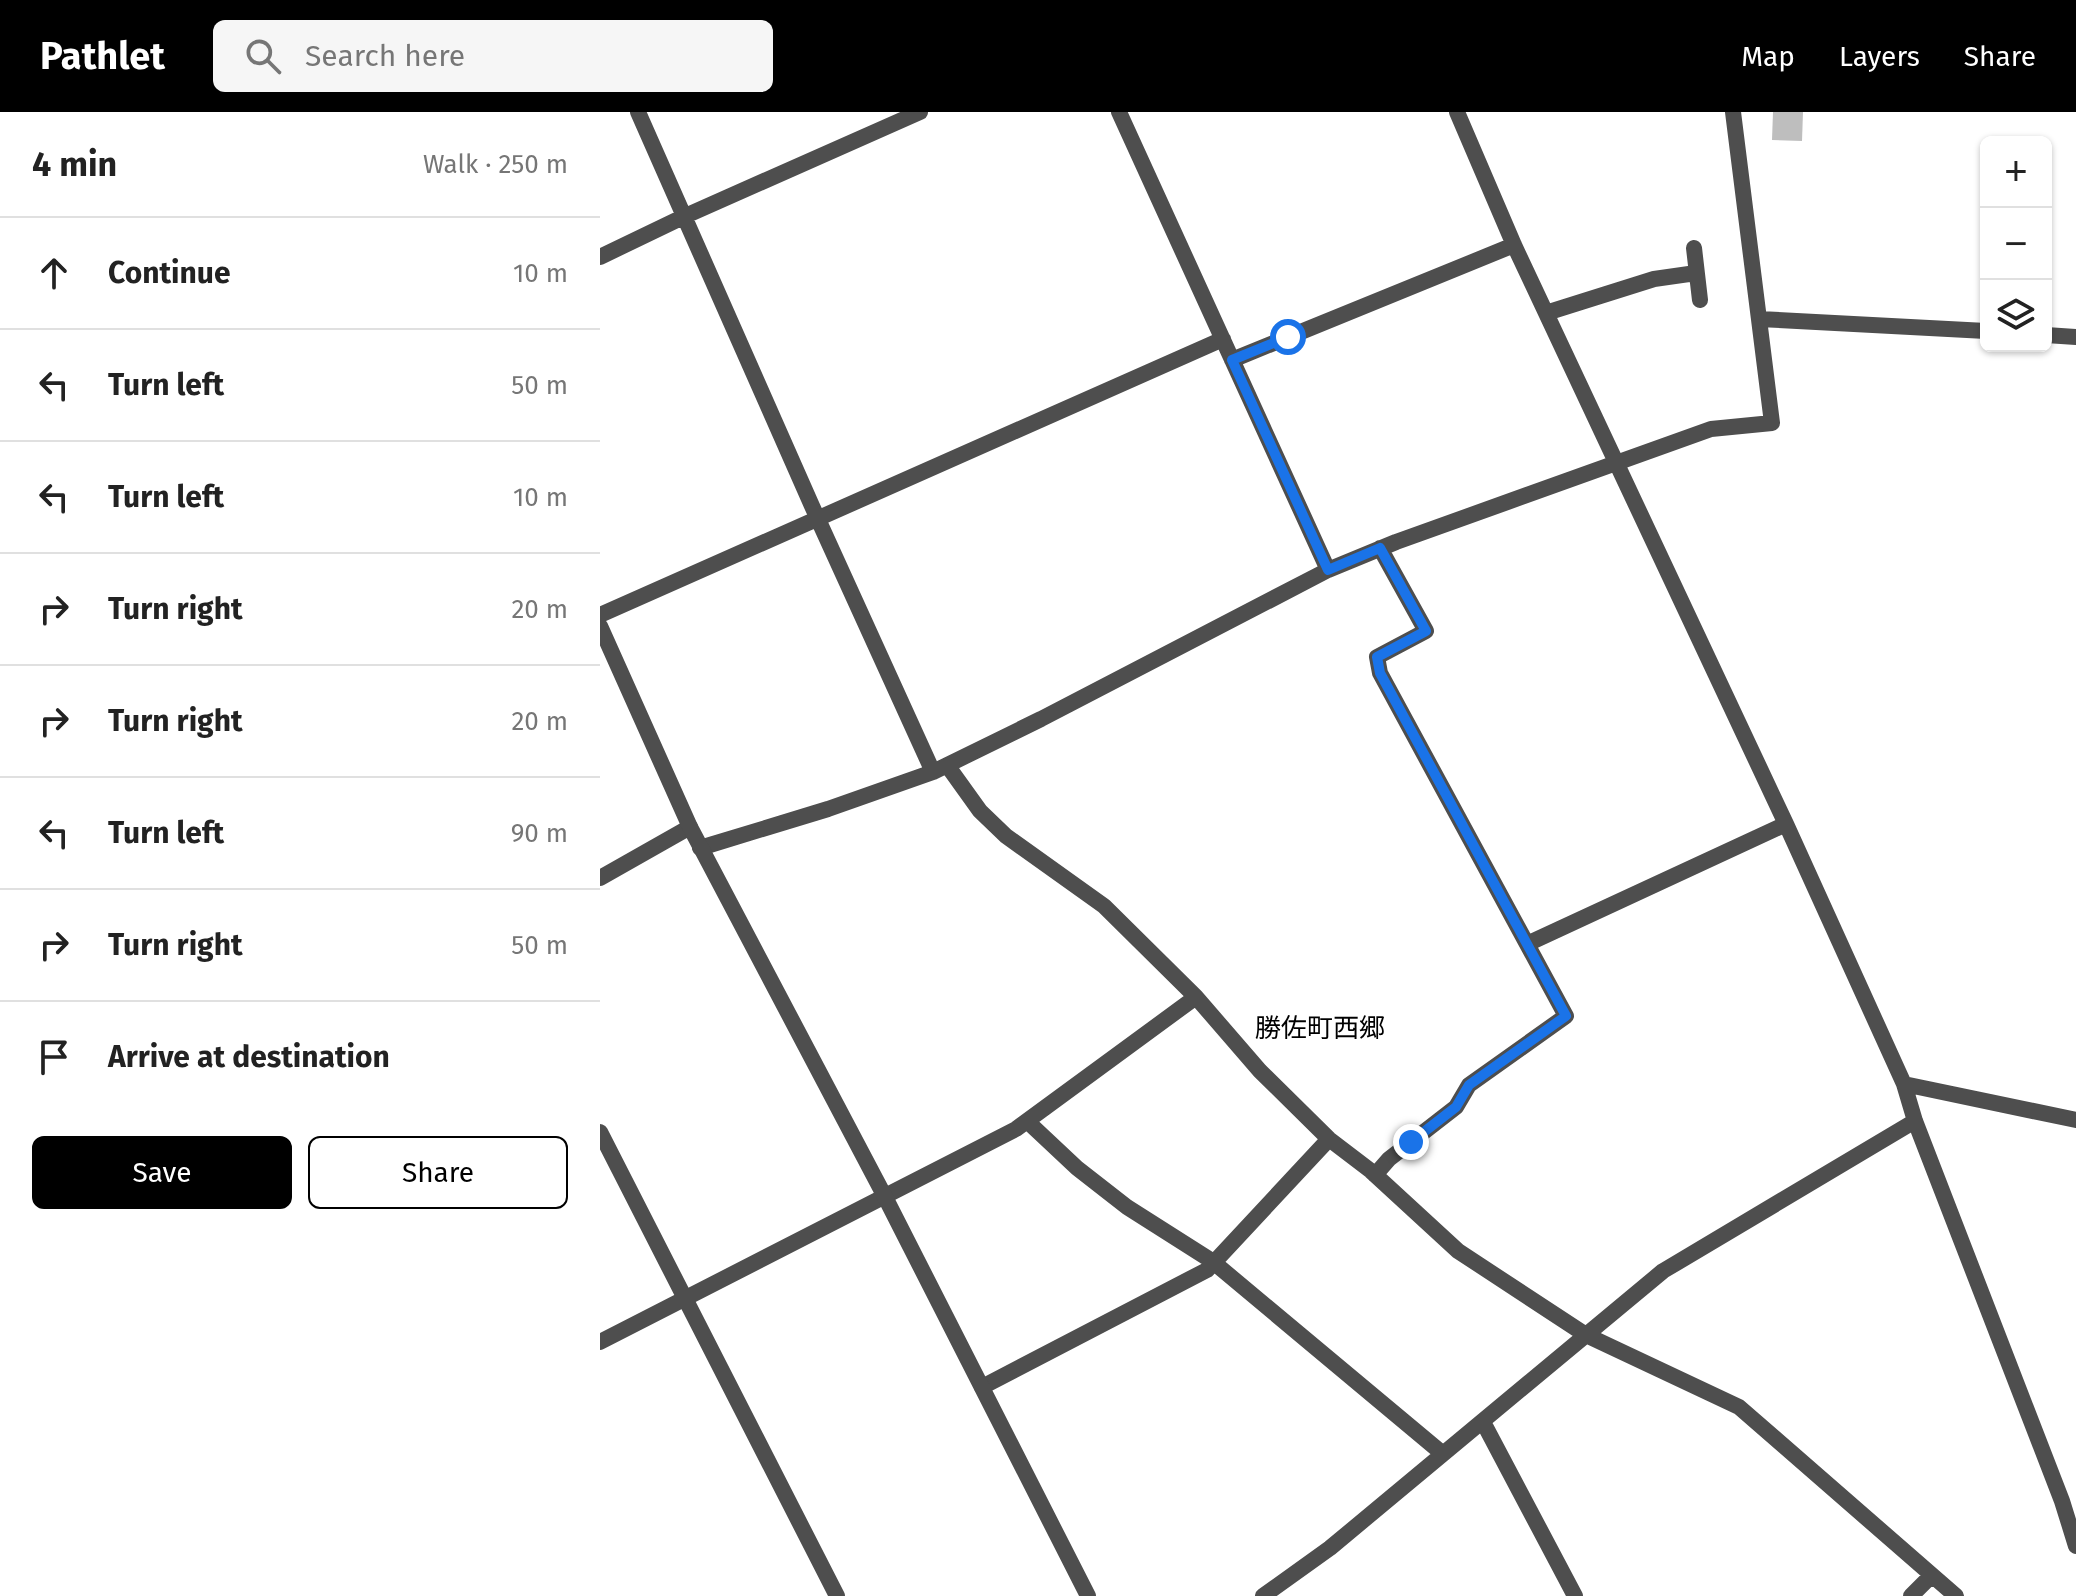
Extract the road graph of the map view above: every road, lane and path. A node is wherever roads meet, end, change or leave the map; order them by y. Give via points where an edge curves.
1 (638, 112) edge
2 (920, 112) edge
3 (1119, 112) edge
4 (1457, 112) edge
5 (1733, 112) edge
6 (683, 217) junction
7 (1514, 245) junction
8 (1694, 248) dead end
9 (600, 257) edge
10 (1696, 273) junction
11 (1700, 300) dead end
12 (1546, 313) junction
13 (1759, 319) junction
14 (1980, 331) edge
15 (2052, 335) edge
16 (2076, 337) edge
17 (1223, 339) junction
18 (1232, 360) junction
19 (1617, 464) junction
20 (818, 519) junction
21 (1380, 548) junction
22 (1328, 570) junction
23 (600, 615) edge
24 (600, 626) edge
25 (940, 769) junction
26 (1786, 824) junction
27 (690, 827) junction
28 (700, 848) junction
29 (600, 878) edge
30 (1527, 944) junction
31 (1196, 997) junction
32 (1904, 1084) junction
33 (2076, 1120) edge
34 (1915, 1121) junction
35 (1028, 1122) junction
36 (600, 1132) edge
37 (1329, 1139) junction
38 (1375, 1175) junction
39 (884, 1195) junction
40 (1214, 1262) junction
41 (684, 1297) junction
42 (1586, 1335) junction
43 (600, 1342) edge
44 (982, 1387) junction
45 (1483, 1422) junction
46 (1443, 1454) junction
47 (2069, 1499) edge
48 (2076, 1546) edge
49 (1931, 1576) junction
50 (837, 1596) edge
51 (1088, 1596) edge
52 (1263, 1596) edge
53 (1575, 1596) edge
54 (1911, 1596) edge
55 (1956, 1596) edge

1 - 6 street
2 - 6 street
3 - 17 street
4 - 7 street
5 - 13 street
6 - 9 street
6 - 20 street
7 - 12 street
7 - 18 street
8 - 10 street
10 - 11 street
10 - 12 street via 1654,279
12 - 19 street
13 - 14 street
13 - 19 street via 1772,423 1711,429
15 - 16 street
17 - 18 street
17 - 20 street
18 - 22 street
19 - 21 street
19 - 26 street
20 - 23 street
20 - 25 street
21 - 22 street
21 - 30 street via 1426,631 1377,657 1380,673
22 - 25 street
24 - 27 street
25 - 28 street
25 - 31 street via 1006,836 1104,906
26 - 30 street
26 - 32 street
27 - 28 street
27 - 29 street
28 - 39 street
30 - 38 street via 1566,1016 1469,1085 1456,1107
31 - 35 street
31 - 37 street
32 - 33 street
32 - 34 street
34 - 42 street via 1663,1271
34 - 47 street
35 - 39 street
35 - 40 street via 1127,1207
36 - 41 street
37 - 38 street
37 - 40 street
38 - 42 street via 1458,1251
39 - 41 street
39 - 44 street
40 - 44 street
40 - 46 street
41 - 43 street
41 - 50 street
42 - 45 street
42 - 49 street via 1739,1407
44 - 51 street
45 - 46 street
45 - 53 street
46 - 52 street
47 - 48 street
49 - 54 street
49 - 55 street

